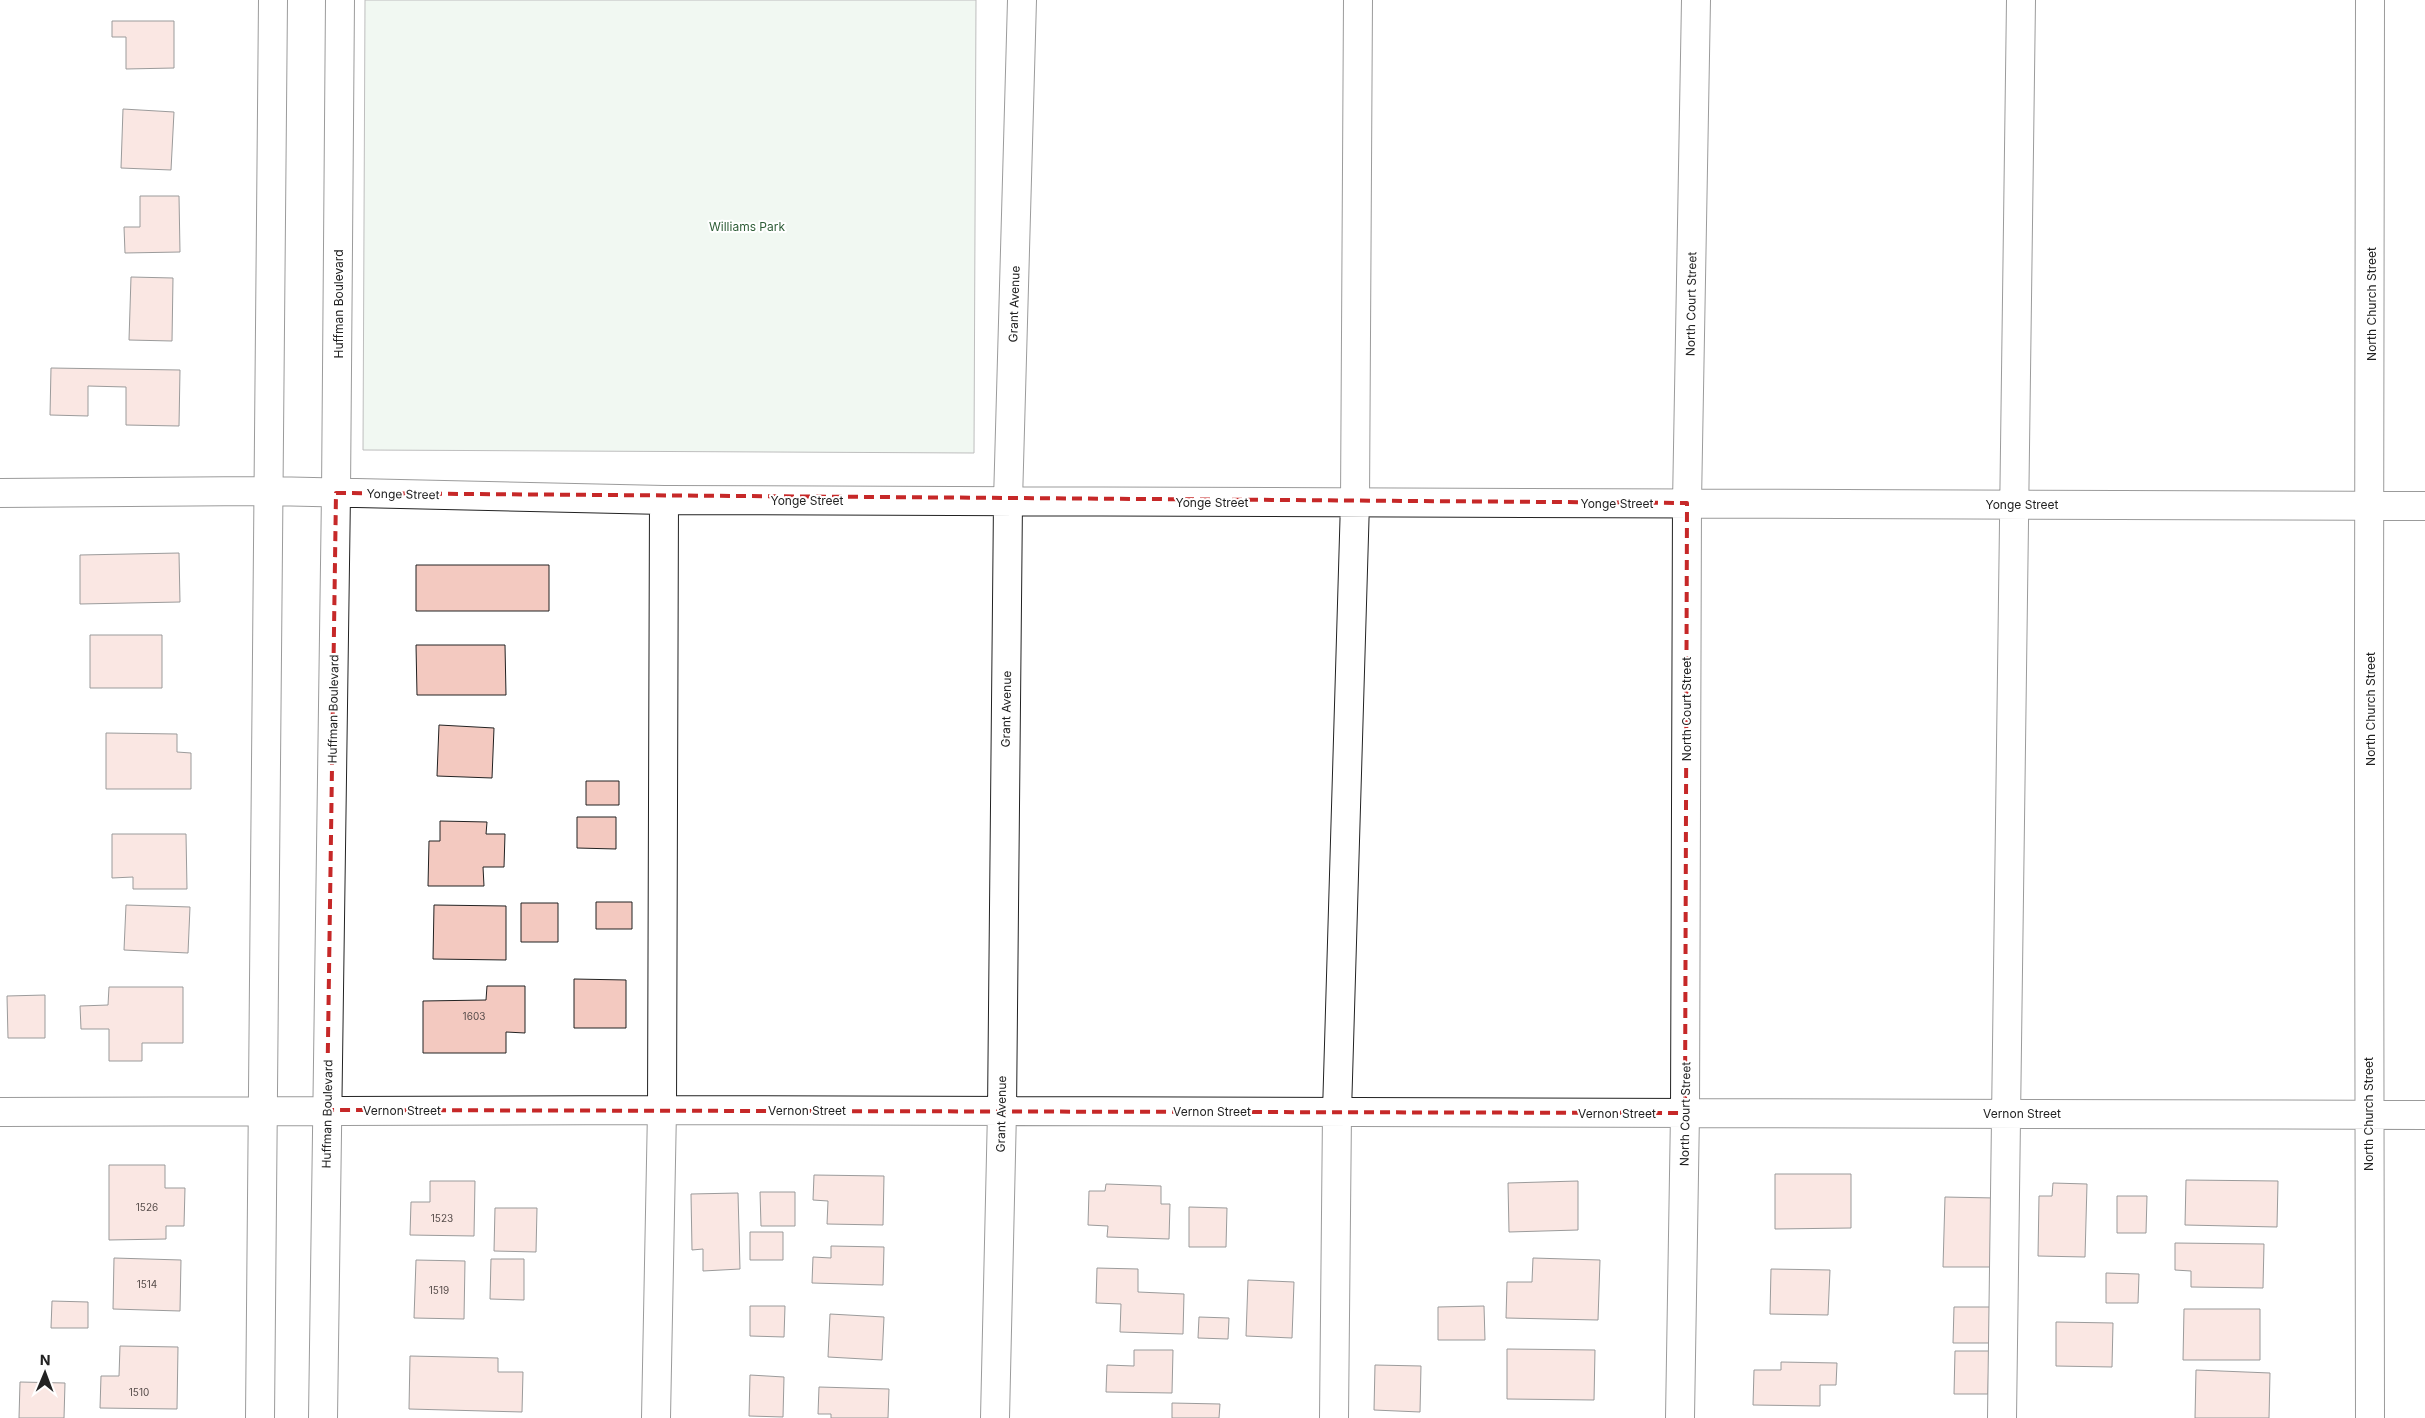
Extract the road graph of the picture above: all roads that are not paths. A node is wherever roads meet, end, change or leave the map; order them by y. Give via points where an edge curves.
1 (273, 0) edge
2 (340, 0) edge
3 (1022, 0) edge
4 (1358, 0) edge
5 (1696, 0) edge
6 (2021, 0) edge
7 (2370, 0) edge
8 (269, 491) junction
9 (0, 493) edge
10 (336, 493) junction
11 (664, 500) junction
12 (1008, 501) junction
13 (1355, 502) junction
14 (1687, 503) junction
15 (2014, 504) junction
16 (2371, 506) junction
17 (2425, 506) edge
18 (263, 1110) junction
19 (327, 1110) junction
20 (662, 1110) junction
21 (1002, 1111) junction
22 (0, 1112) edge
23 (1337, 1112) junction
24 (1685, 1113) junction
25 (2006, 1113) junction
26 (2368, 1114) junction
27 (2425, 1115) edge
28 (260, 1418) edge
29 (323, 1418) edge
30 (656, 1418) edge
31 (995, 1418) edge
32 (1334, 1418) edge
33 (1680, 1418) edge
34 (2002, 1418) edge
35 (2370, 1418) edge

1 - 8 street
2 - 10 street, Huffman Boulevard
3 - 12 street, Grant Avenue
4 - 13 street
5 - 14 street, North Court Street
6 - 15 street
7 - 16 street, North Church Street
8 - 9 street, Yonge Street
8 - 10 street, Yonge Street
8 - 18 street
10 - 11 street, Yonge Street
10 - 19 street, Huffman Boulevard
11 - 12 street, Yonge Street
11 - 20 street
12 - 13 street, Yonge Street
12 - 21 street, Grant Avenue
13 - 14 street, Yonge Street
13 - 23 street
14 - 15 street, Yonge Street
14 - 24 street, North Court Street
15 - 16 street, Yonge Street
15 - 25 street
16 - 17 street, Yonge Street
16 - 26 street, North Church Street
18 - 19 street, Vernon Street
18 - 22 street, Vernon Street
18 - 28 street
19 - 20 street, Vernon Street
19 - 29 street, Huffman Boulevard
20 - 21 street, Vernon Street
20 - 30 street
21 - 23 street, Vernon Street
21 - 31 street, Grant Avenue
23 - 24 street, Vernon Street
23 - 32 street
24 - 25 street, Vernon Street
24 - 33 street, North Court Street
25 - 26 street, Vernon Street
25 - 34 street
26 - 27 street, Vernon Street
26 - 35 street, North Church Street

